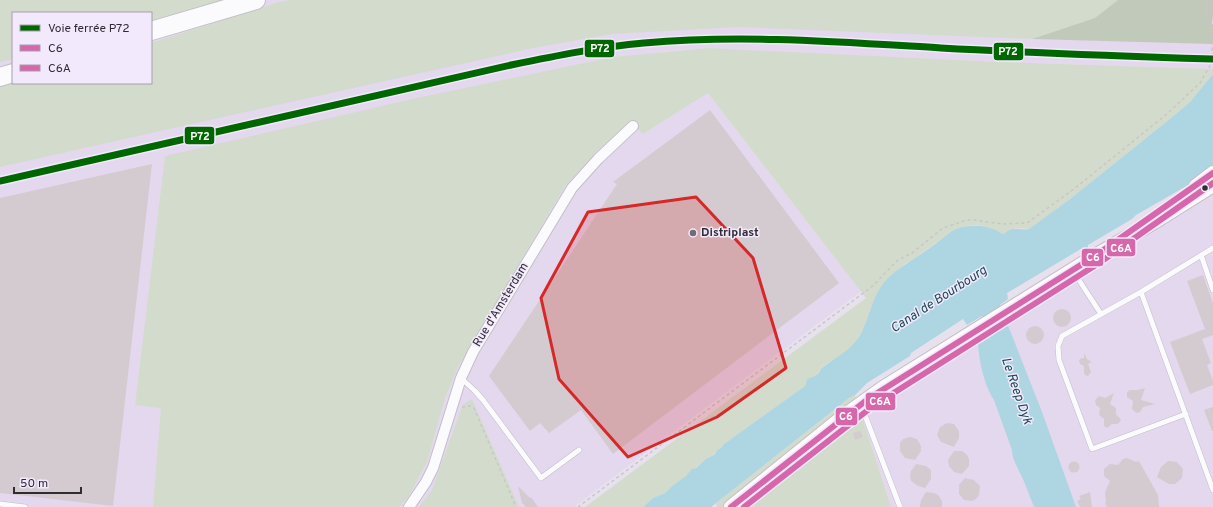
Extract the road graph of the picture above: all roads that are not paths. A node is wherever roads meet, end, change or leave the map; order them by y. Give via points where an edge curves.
1 (256, 0) edge
2 (152, 31) edge
3 (12, 68) edge
4 (0, 71) edge
5 (12, 73) edge
6 (0, 77) edge
7 (633, 126) dead end
8 (1213, 173) edge
9 (1213, 185) edge
10 (1213, 248) edge
11 (1201, 255) junction
12 (1095, 256) junction
13 (1072, 270) junction
14 (1213, 290) edge
15 (1141, 292) junction
16 (1101, 314) junction
17 (461, 378) junction
18 (861, 404) junction
19 (1186, 414) junction
20 (579, 450) dead end
21 (1213, 490) edge
22 (0, 504) edge
23 (25, 507) edge
24 (409, 507) edge
25 (730, 507) edge
26 (900, 507) edge

1 - 2 highway
3 - 4 highway
5 - 6 highway
7 - 17 street, Rue d'Amsterdam via 572,188 473,352
8 - 12 main road
9 - 12 main road
10 - 11 lane
11 - 14 lane
11 - 15 lane
12 - 13 main road
13 - 16 lane
13 - 18 main road
15 - 16 lane
15 - 19 lane
16 - 19 lane via 1062,336 1057,349 1058,360 1092,449
17 - 20 lane via 476,391 542,478
17 - 24 street, Rue d'Amsterdam via 432,468
18 - 25 main road
18 - 26 lane
19 - 21 lane
22 - 23 lane

